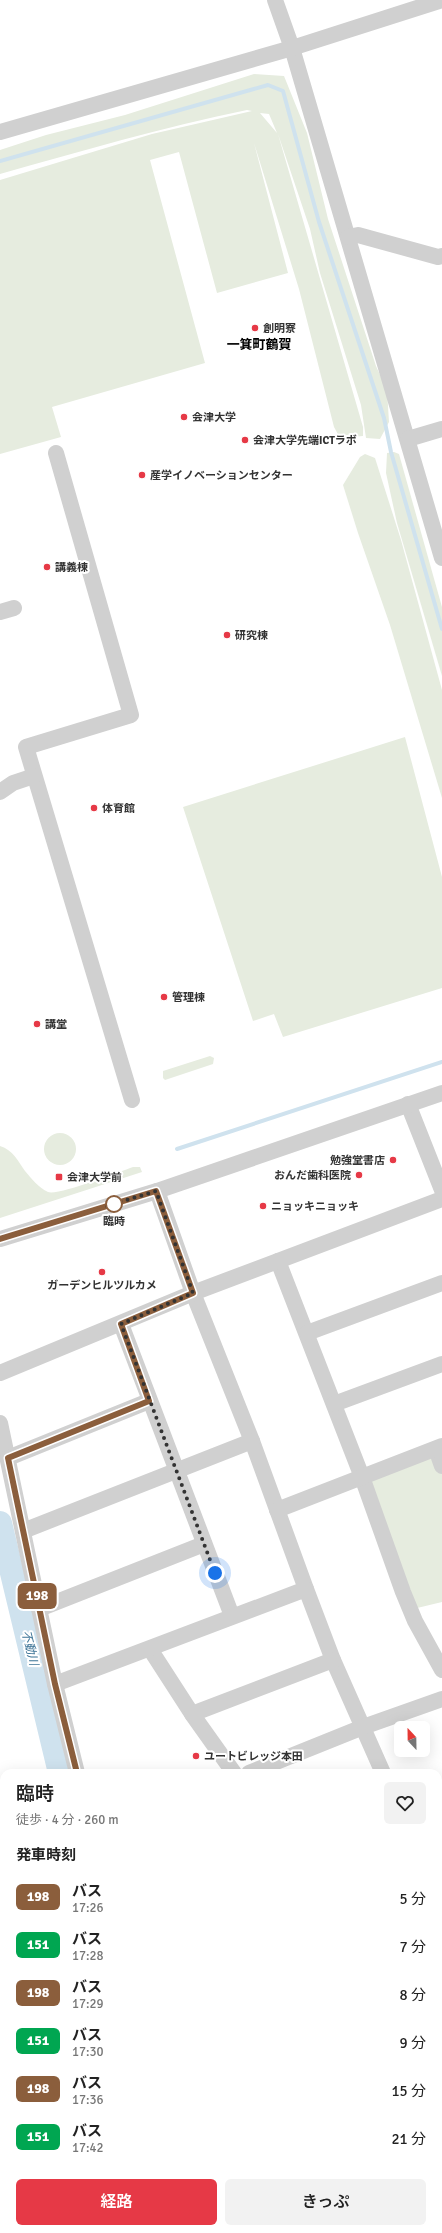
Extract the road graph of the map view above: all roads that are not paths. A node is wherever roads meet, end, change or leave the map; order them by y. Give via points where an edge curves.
1 (275, 0) edge
2 (442, 0) edge
3 (292, 48) junction
4 (0, 132) edge
5 (348, 237) junction
6 (442, 256) edge
7 (442, 429) edge
8 (408, 439) junction
9 (56, 454) dead end
10 (442, 558) edge
11 (34, 776) junction
12 (0, 792) edge
13 (442, 1093) edge
14 (132, 1100) dead end
15 (408, 1104) junction
16 (442, 1190) edge
17 (156, 1191) junction
18 (442, 1199) edge
19 (0, 1239) edge
20 (278, 1261) junction
21 (442, 1283) edge
22 (193, 1293) junction
23 (121, 1324) junction
24 (307, 1333) junction
25 (442, 1364) edge
26 (0, 1373) edge
27 (149, 1401) junction
28 (334, 1404) junction
29 (0, 1423) edge
30 (252, 1442) junction
31 (439, 1448) edge
32 (8, 1458) junction
33 (442, 1466) edge
34 (176, 1471) junction
35 (362, 1477) junction
36 (277, 1510) junction
37 (23, 1531) junction
38 (204, 1544) junction
39 (306, 1589) junction
40 (39, 1609) junction
41 (232, 1616) junction
42 (150, 1649) junction
43 (333, 1660) junction
44 (442, 1670) edge
45 (55, 1684) junction
46 (442, 1699) edge
47 (192, 1714) junction
48 (363, 1727) junction
49 (76, 1769) edge
50 (231, 1769) edge
51 (260, 1769) edge
52 (381, 1769) edge

1 - 3 street
2 - 3 street
3 - 4 street
3 - 5 street
5 - 6 street via 358,235
5 - 8 street
7 - 8 street
8 - 10 street
9 - 11 street via 131,715 26,747
11 - 12 street via 13,783
11 - 14 street
13 - 15 street
15 - 16 street
15 - 17 street
17 - 19 street
17 - 22 street
18 - 20 street
20 - 22 street
20 - 24 street
21 - 24 street
22 - 23 street
22 - 30 street
23 - 26 street
23 - 27 street
24 - 28 street
25 - 28 street
27 - 32 street
27 - 34 street
28 - 35 street
29 - 32 street
30 - 34 street
30 - 36 street
31 - 33 street
31 - 35 street
32 - 37 street
34 - 37 street
34 - 38 street
35 - 36 street
35 - 44 street via 412,1614
36 - 39 street
37 - 40 street
38 - 40 street
38 - 41 street
39 - 41 street
39 - 43 street
40 - 45 street
41 - 42 street
42 - 45 street
42 - 47 street
43 - 47 street
43 - 48 street
45 - 49 street
46 - 48 street
47 - 50 street
48 - 51 street
48 - 52 street

